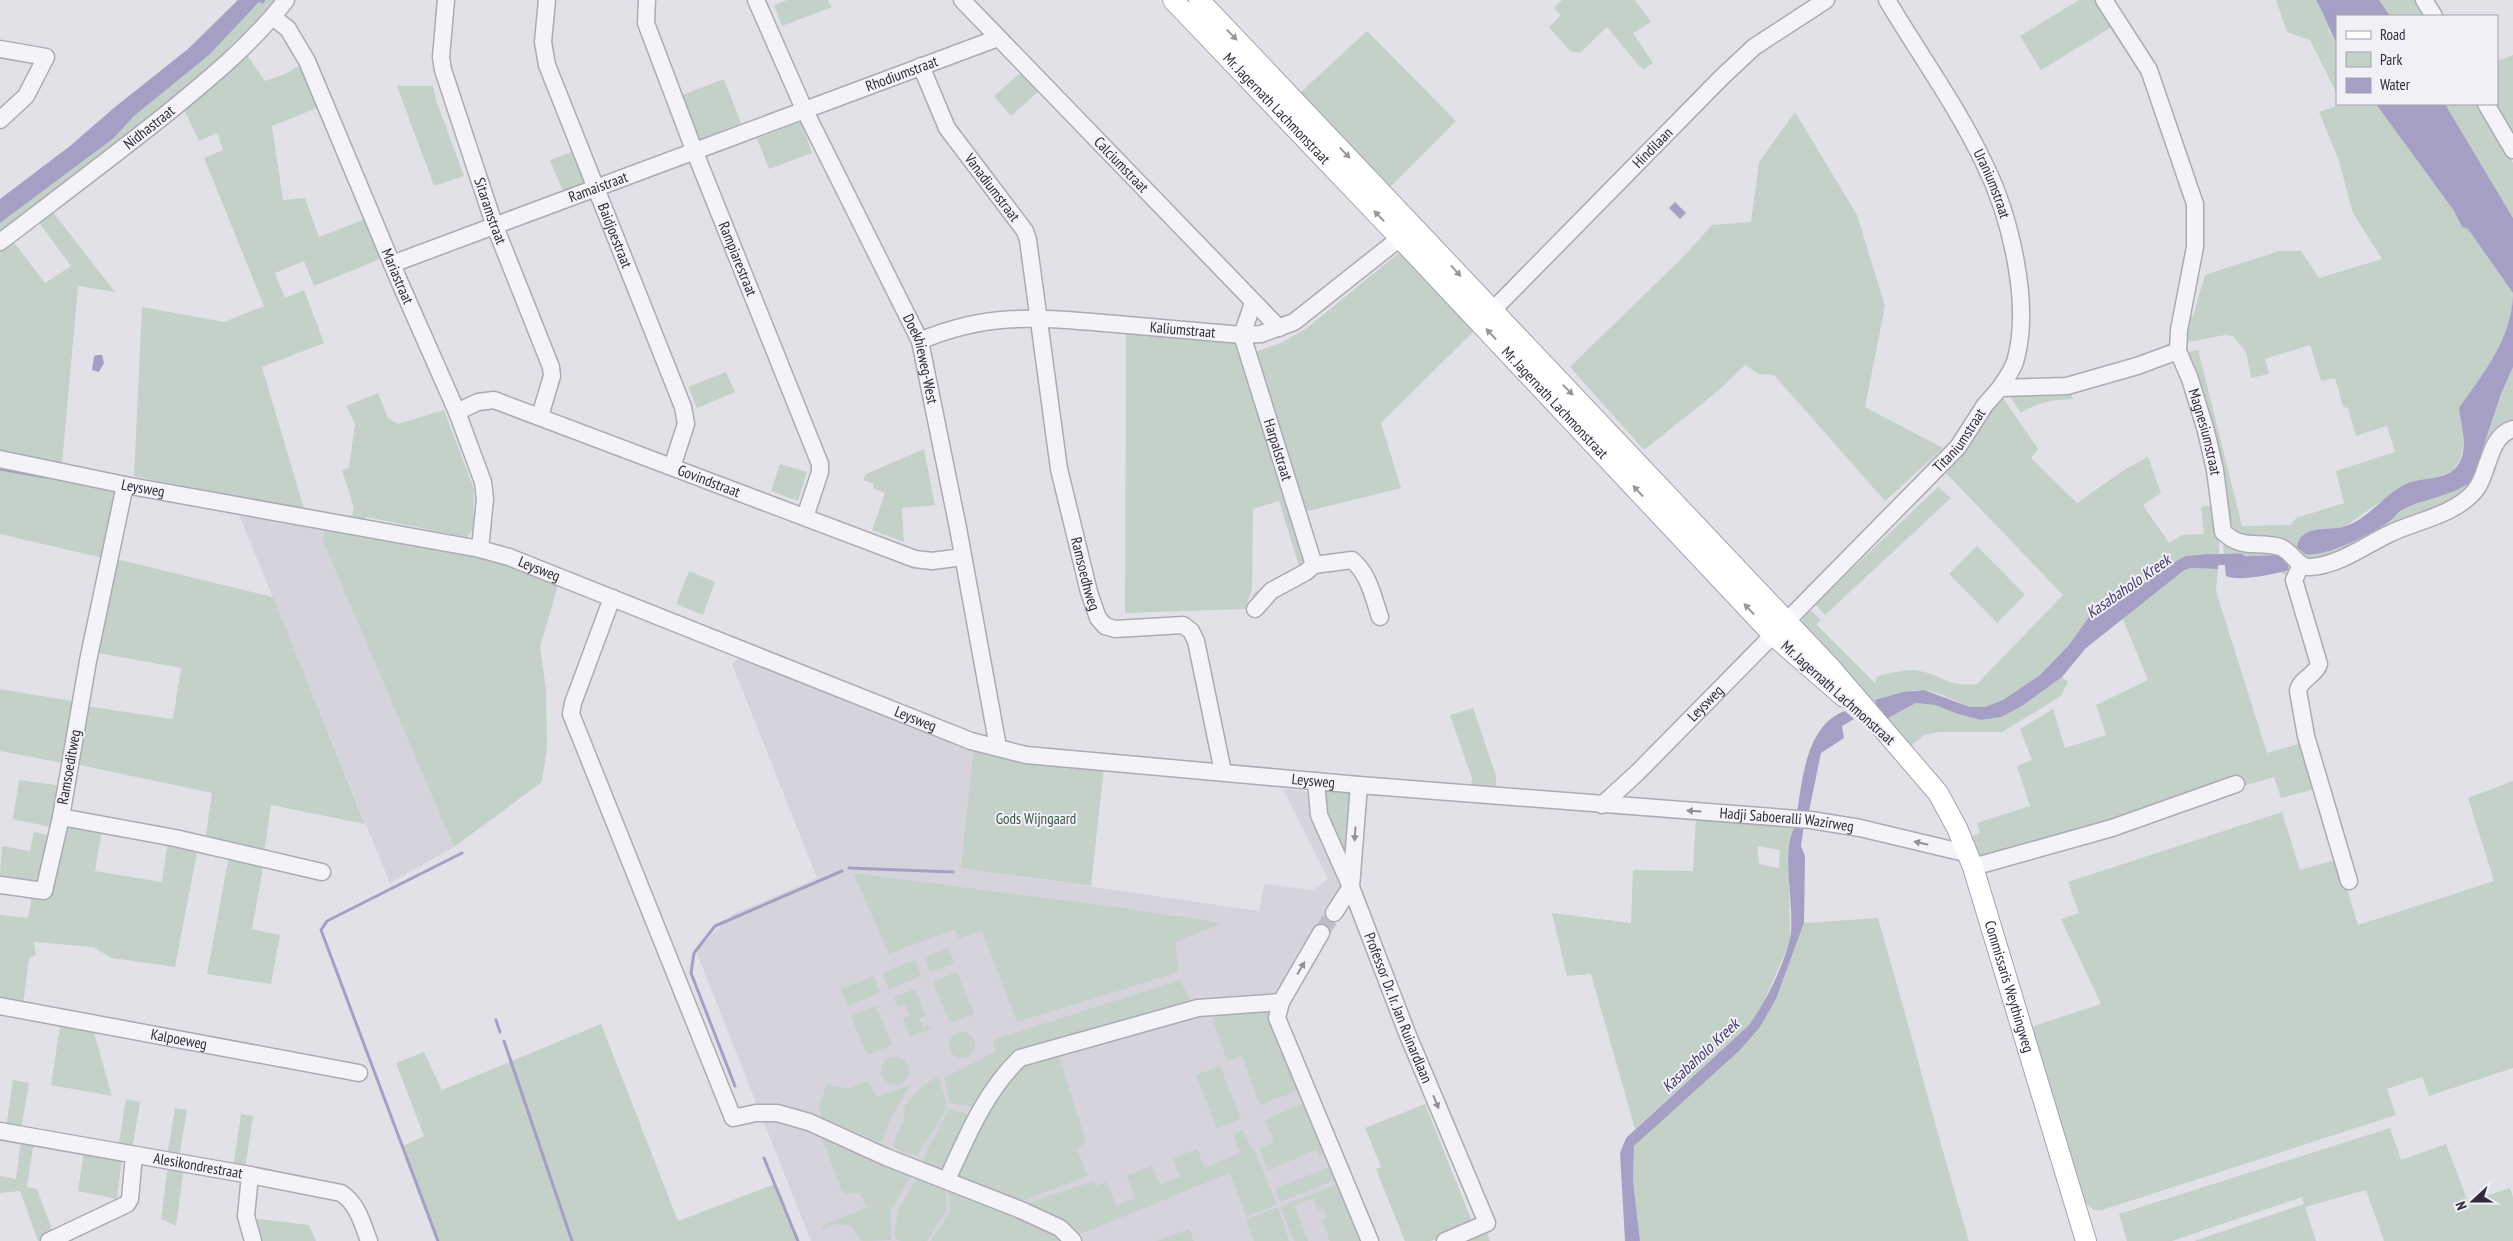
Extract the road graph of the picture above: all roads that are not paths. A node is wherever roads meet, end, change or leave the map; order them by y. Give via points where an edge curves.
1 (286, 0) edge
2 (446, 0) edge
3 (547, 0) edge
4 (647, 0) edge
5 (756, 0) edge
6 (962, 0) edge
7 (1199, 0) edge
8 (1826, 0) edge
9 (1887, 0) edge
10 (2104, 0) edge
11 (2424, 0) edge
12 (1176, 1) edge
13 (2433, 15) edge
14 (273, 17) junction
15 (998, 38) junction
16 (0, 49) edge
17 (921, 66) junction
18 (2487, 105) edge
19 (804, 109) junction
20 (0, 120) edge
21 (694, 150) junction
22 (2513, 150) edge
23 (594, 188) junction
24 (494, 224) junction
25 (1406, 230) junction
26 (0, 242) edge
27 (392, 264) junction
28 (1253, 303) junction
29 (1492, 310) junction
30 (1037, 318) junction
31 (1279, 328) junction
32 (1242, 334) junction
33 (920, 342) junction
34 (2178, 351) junction
35 (2000, 388) junction
36 (457, 412) junction
37 (540, 416) junction
38 (2513, 429) edge
39 (0, 459) edge
40 (672, 467) junction
41 (125, 485) junction
42 (805, 517) junction
43 (480, 549) junction
44 (963, 557) junction
45 (2301, 564) junction
46 (1314, 565) junction
47 (612, 598) junction
48 (1255, 609) dead end
49 (1380, 617) dead end
50 (1787, 621) junction
51 (1773, 635) junction
52 (998, 747) junction
53 (1901, 749) junction
54 (1222, 772) junction
55 (1316, 781) junction
56 (2236, 784) dead end
57 (1359, 785) junction
58 (1602, 805) junction
59 (61, 817) junction
60 (1971, 861) junction
61 (322, 872) dead end
62 (2349, 881) dead end
63 (0, 885) edge
64 (1351, 887) junction
65 (1334, 913) tunnel mouth
66 (1321, 933) tunnel mouth
67 (1281, 1002) junction
68 (0, 1006) edge
69 (359, 1073) dead end
70 (0, 1131) edge
71 (134, 1155) junction
72 (250, 1175) junction
73 (947, 1180) junction
74 (49, 1241) edge
75 (253, 1241) edge
76 (369, 1241) edge
77 (1073, 1241) edge
78 (1370, 1241) edge
79 (1445, 1241) edge
80 (2086, 1241) edge

1 - 14 street, Nidhastraat
2 - 24 street, Sitaramstraat via 441,57 443,70
3 - 23 street, Baidjoestraat via 544,54
4 - 21 street, Rampiarestraat via 646,23
5 - 19 street, Doekhieweg-West
6 - 15 street, Calciumstraat
7 -> 25 main road, Mr. Jagernath Lachmonstraat
8 - 29 street, Hindilaan via 1761,42 1722,77
9 - 35 street, Uraniumstraat via 1983,160 2015,255 2021,329 2014,364
10 - 34 street, Magnesiumstraat via 2149,70 2195,204 2197,230
11 - 13 street
25 -> 12 main road, Mr. Jagernath Lachmonstraat
14 - 26 street, Nidhastraat via 206,81
14 - 27 street, Mariastraat via 288,29 308,61
15 - 17 street, Rhodiumstraat
15 - 28 street, Calciumstraat
16 - 20 street via 46,57 26,96
17 - 19 street, Rhodiumstraat
17 - 30 street, Vanadiumstraat via 947,128 1025,231
18 - 22 street
19 - 21 street, Ramaistraat
19 - 33 street, Doekhieweg-West
21 - 23 street, Ramaistraat
21 - 42 street, Rampiarestraat via 820,464
23 - 24 street, Ramaistraat
23 - 40 street, Baidjoestraat via 683,407 686,424
24 - 27 street, Ramaistraat
24 - 37 street, Sitaramstraat via 551,368 552,376
25 -> 29 main road, Mr. Jagernath Lachmonstraat
25 - 31 street, Kaliumstraat via 1294,322
51 -> 25 main road, Mr. Jagernath Lachmonstraat
27 - 36 street, Mariastraat
28 - 31 street, Calciumstraat
28 - 32 street
29 -> 50 main road, Mr. Jagernath Lachmonstraat
30 - 32 street, Kaliumstraat
30 - 33 street, Kaliumstraat via 983,321 950,329
30 - 54 street, Ramsoedhweg via 1058,469 1098,618 1104,626 1115,630 1183,624 1191,631 1196,641
31 - 32 street, Kaliumstraat via 1261,334
32 - 46 street, Harpalstraat
33 - 44 street, Doekhieweg-West
34 - 35 street via 2067,386
34 - 45 street, Magnesiumstraat via 2206,430 2223,532 2241,544 2280,547
35 - 50 street, Titaniumstraat via 1958,447
36 - 37 street, Govindstraat via 486,400
36 - 43 street, Mariastraat via 483,482 485,498
37 - 40 street, Govindstraat
38 - 45 street via 2499,438 2479,486 2459,505 2391,532 2339,560 2308,567
39 - 41 street, Leysweg
40 - 42 street, Govindstraat
41 - 43 street, Leysweg
41 - 59 street, Ramsoeditweg via 88,661
42 - 44 street, Govindstraat via 915,559 932,561
43 - 47 street, Leysweg via 509,557
44 - 52 street, Doekhieweg-West
45 - 62 street via 2294,580 2319,666 2300,684 2298,691 2306,736
46 - 48 street via 1271,591
46 - 49 street via 1352,560 1368,581
47 - 52 street, Leysweg via 971,741
47 - 73 street via 571,714 733,1118 777,1113 809,1122
50 - 51 street, Leysweg
50 - 53 main road, Mr. Jagernath Lachmonstraat
51 - 53 main road, Mr. Jagernath Lachmonstraat
51 - 58 street, Leysweg
52 - 54 street, Leysweg via 1026,755
53 - 60 main road, Commissaris Weythingweg via 1938,793
54 - 55 street, Leysweg
55 - 57 street, Leysweg
55 - 64 street via 1319,815
56 - 60 street via 2112,828
57 - 58 street, Leysweg
57 -> 64 street, Professor Dr. Ir. Jan Ruinardlaan
60 -> 58 street, Hadji Saboeralli Wazirweg via 1860,828 1811,820
59 - 61 street, Ramsoeditweg via 175,838
59 - 63 street via 44,892
60 - 80 main road, Commissaris Weythingweg
64 - 65 street
64 -> 79 street, Professor Dr. Ir. Jan Ruinardlaan via 1486,1223
67 -> 66 street
67 - 73 street via 1198,1008 1020,1058 985,1099
67 - 78 street via 1277,1018
68 - 69 street, Kalpoeweg
70 - 71 street, Alesikondrestraat
71 - 72 street, Alesikondrestraat
71 - 74 street via 127,1204
72 - 75 street via 246,1216
72 - 76 street, Alesikondrestraat via 341,1193 350,1198 356,1208
73 - 77 street via 1060,1228

